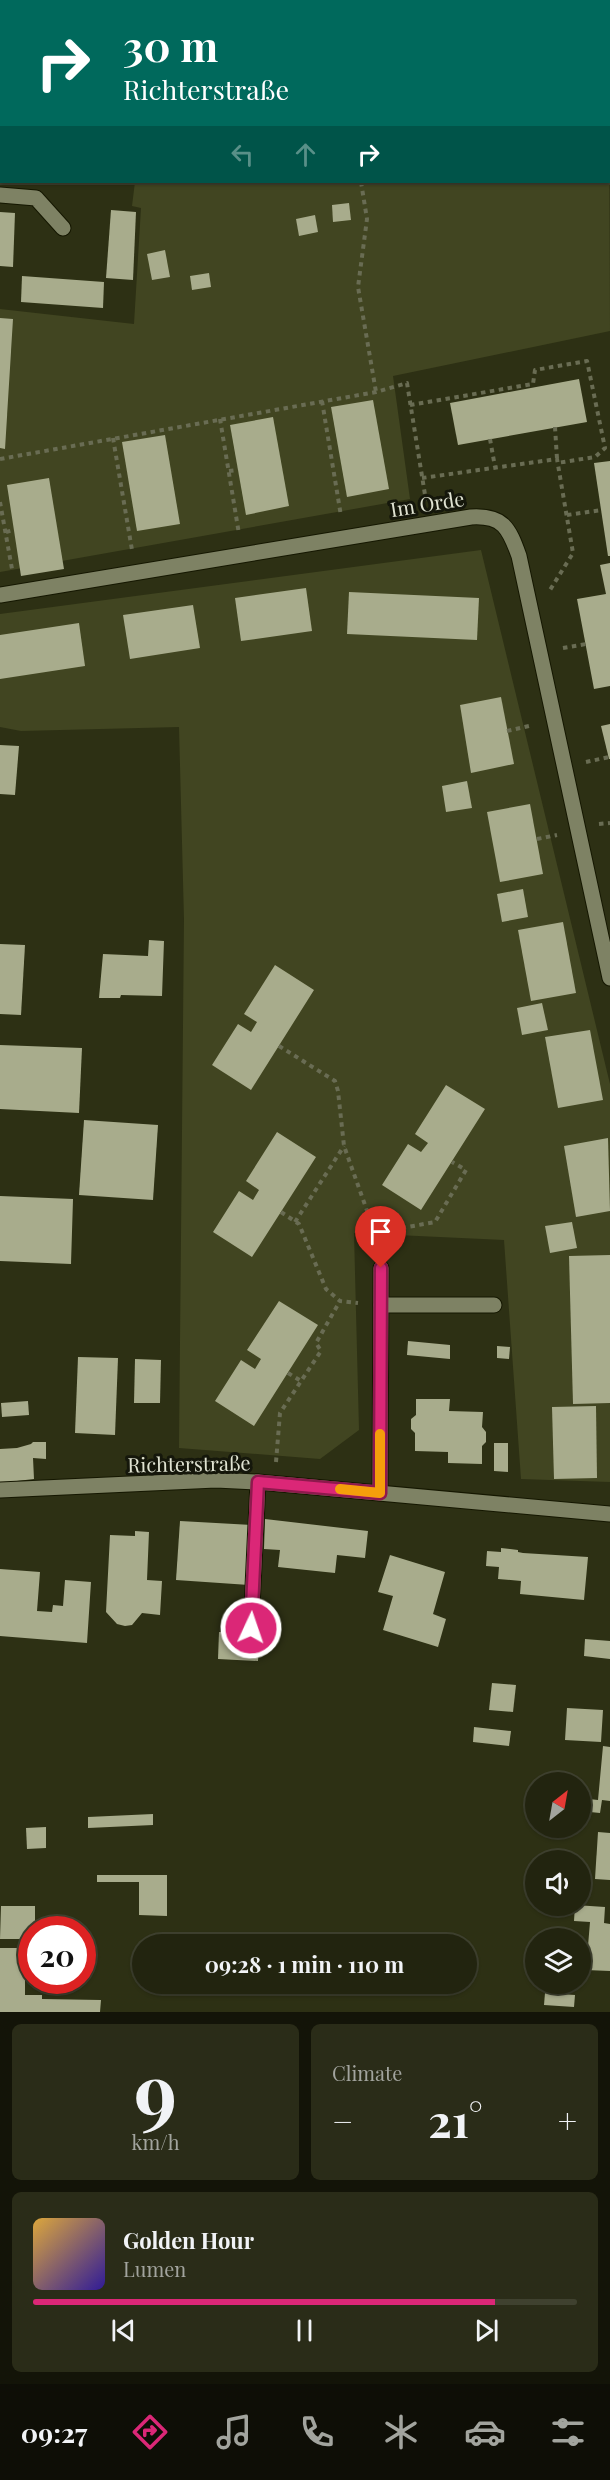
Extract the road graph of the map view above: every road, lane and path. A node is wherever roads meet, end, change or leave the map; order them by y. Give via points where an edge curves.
1 (361, 183) edge
2 (0, 195) edge
3 (63, 228) dead end
4 (376, 392) junction
5 (322, 401) junction
6 (410, 405) junction
7 (220, 419) junction
8 (555, 427) dead end
9 (113, 438) junction
10 (490, 439) dead end
11 (339, 453) dead end
12 (331, 454) junction
13 (0, 459) edge
14 (557, 461) junction
15 (495, 467) junction
16 (238, 470) dead end
17 (230, 471) junction
18 (422, 478) junction
19 (129, 487) dead end
20 (121, 488) junction
21 (0, 502) edge
22 (602, 510) dead end
23 (567, 515) junction
24 (429, 524) junction
25 (14, 530) dead end
26 (6, 532) junction
27 (345, 538) junction
28 (243, 555) junction
29 (135, 573) junction
30 (17, 592) junction
31 (0, 595) edge
32 (533, 617) junction
33 (610, 978) edge
34 (279, 1046) dead end
35 (344, 1146) junction
36 (452, 1161) dead end
37 (281, 1212) dead end
38 (294, 1222) junction
39 (375, 1233) junction
40 (381, 1268) joint
41 (340, 1301) junction
42 (381, 1305) junction
43 (494, 1305) dead end
44 (288, 1373) dead end
45 (301, 1382) junction
46 (258, 1482) junction
47 (274, 1483) junction
48 (0, 1490) edge
49 (380, 1493) junction
50 (610, 1514) edge
51 (251, 1628) dead end

1 - 4 path via 366,219 358,286
2 - 3 street via 36,198
4 - 5 path
4 - 6 path via 407,383
5 - 7 path
5 - 12 path
6 - 14 path via 533,384 536,370 587,361 605,448 595,457
6 - 18 path
7 - 9 path
7 - 17 path
8 - 14 path
9 - 13 path
9 - 20 path
10 - 15 path
11 - 12 path
12 - 27 path
14 - 15 path
14 - 23 path
15 - 18 path
16 - 17 path
17 - 28 path
18 - 24 path
19 - 20 path
20 - 29 path
21 - 26 path
22 - 23 path
23 - 32 path via 573,553
24 - 27 street, Im Orde
24 - 32 street, Im Orde via 487,516 504,524 519,556
25 - 26 path
26 - 30 path
27 - 28 street, Im Orde
28 - 29 street, Im Orde
29 - 30 street, Im Orde
30 - 31 street, Im Orde
32 - 33 street, Im Orde
34 - 35 path via 335,1081
35 - 38 path
35 - 39 path
36 - 39 path via 466,1170 435,1222
37 - 38 path
38 - 41 path via 299,1224 326,1289
39 - 40 path via 376,1263
40 - 42 street
41 - 42 path
41 - 45 path via 316,1343 321,1350
42 - 43 street
42 - 49 street
44 - 45 path
45 - 47 path via 280,1413
46 - 47 street, Richterstraße
46 - 48 street, Richterstraße via 216,1480
46 - 51 street
47 - 49 street, Richterstraße
49 - 50 street, Richterstraße

